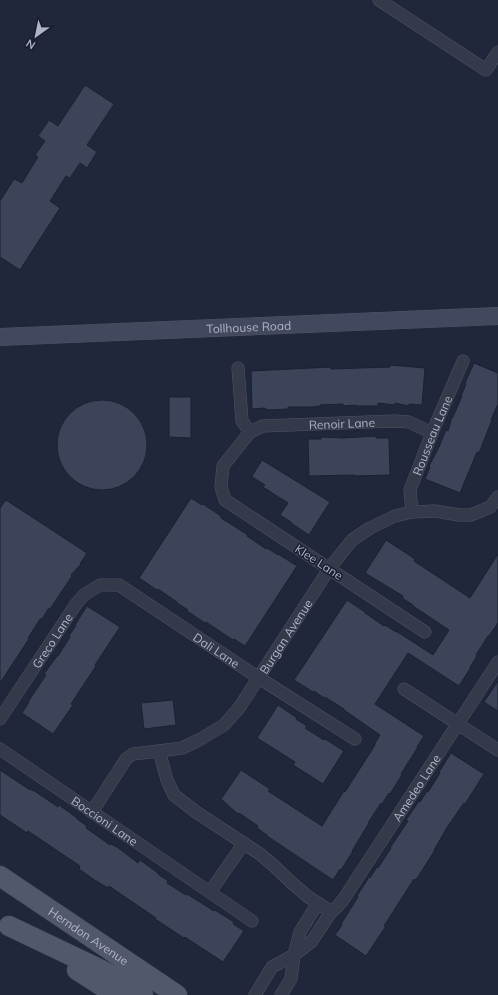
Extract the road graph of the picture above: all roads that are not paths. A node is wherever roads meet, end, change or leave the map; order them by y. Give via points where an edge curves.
1 (379, 0) edge
2 (498, 52) edge
3 (498, 316) edge
4 (0, 337) edge
5 (463, 361) dead end
6 (238, 368) dead end
7 (250, 432) junction
8 (432, 434) junction
9 (498, 497) edge
10 (412, 512) junction
11 (329, 569) junction
12 (119, 585) joint
13 (425, 632) dead end
14 (498, 662) edge
15 (259, 677) junction
16 (404, 690) dead end
17 (0, 719) edge
18 (458, 724) junction
19 (355, 739) dead end
20 (0, 749) edge
21 (498, 750) edge
22 (159, 751) junction
23 (92, 812) junction
24 (244, 843) junction
25 (0, 876) edge
26 (210, 892) junction
27 (318, 904) junction
28 (331, 912) junction
29 (252, 921) dead end
30 (5, 923) edge
31 (294, 955) junction
32 (116, 995) edge
33 (143, 995) edge
34 (177, 995) edge
35 (255, 995) edge
36 (281, 995) edge

1 - 2 street via 486,70
3 - 4 street, Tollhouse Road
5 - 8 street, Rousseau Lane
6 - 7 street via 242,421
7 - 8 street, Renoir Lane via 263,426 394,421 410,422
7 - 11 street, Klee Lane via 223,466 220,487 225,500
8 - 10 street, Rousseau Lane via 410,490
9 - 10 street, Burgan Avenue via 490,507 471,515 435,511
10 - 11 street, Burgan Avenue via 395,516 352,540
11 - 13 street, Klee Lane
11 - 15 street, Burgan Avenue
12 - 15 street, Dali Lane
12 - 17 street, Greco Lane via 100,585 85,594 76,604
14 - 18 street, Amedeo Lane
15 - 19 street, Dali Lane
15 - 22 street, Burgan Avenue via 239,708 224,725 182,748
16 - 18 street
18 - 21 street
18 - 28 street, Amedeo Lane via 343,900
20 - 23 street, Boccioni Lane
22 - 23 street, Burgan Avenue via 133,754 126,759
22 - 24 street via 174,795
23 - 26 street, Boccioni Lane
24 - 26 street
24 - 27 street
25 - 34 main road, Herndon Avenue
26 - 29 street, Boccioni Lane
27 - 28 street
27 - 31 street via 300,932
28 - 31 street, Amedeo Lane via 312,941
30 - 32 main road
30 - 33 main road via 114,976
31 - 35 street, Amedeo Lane via 272,968
31 - 36 street via 291,979

